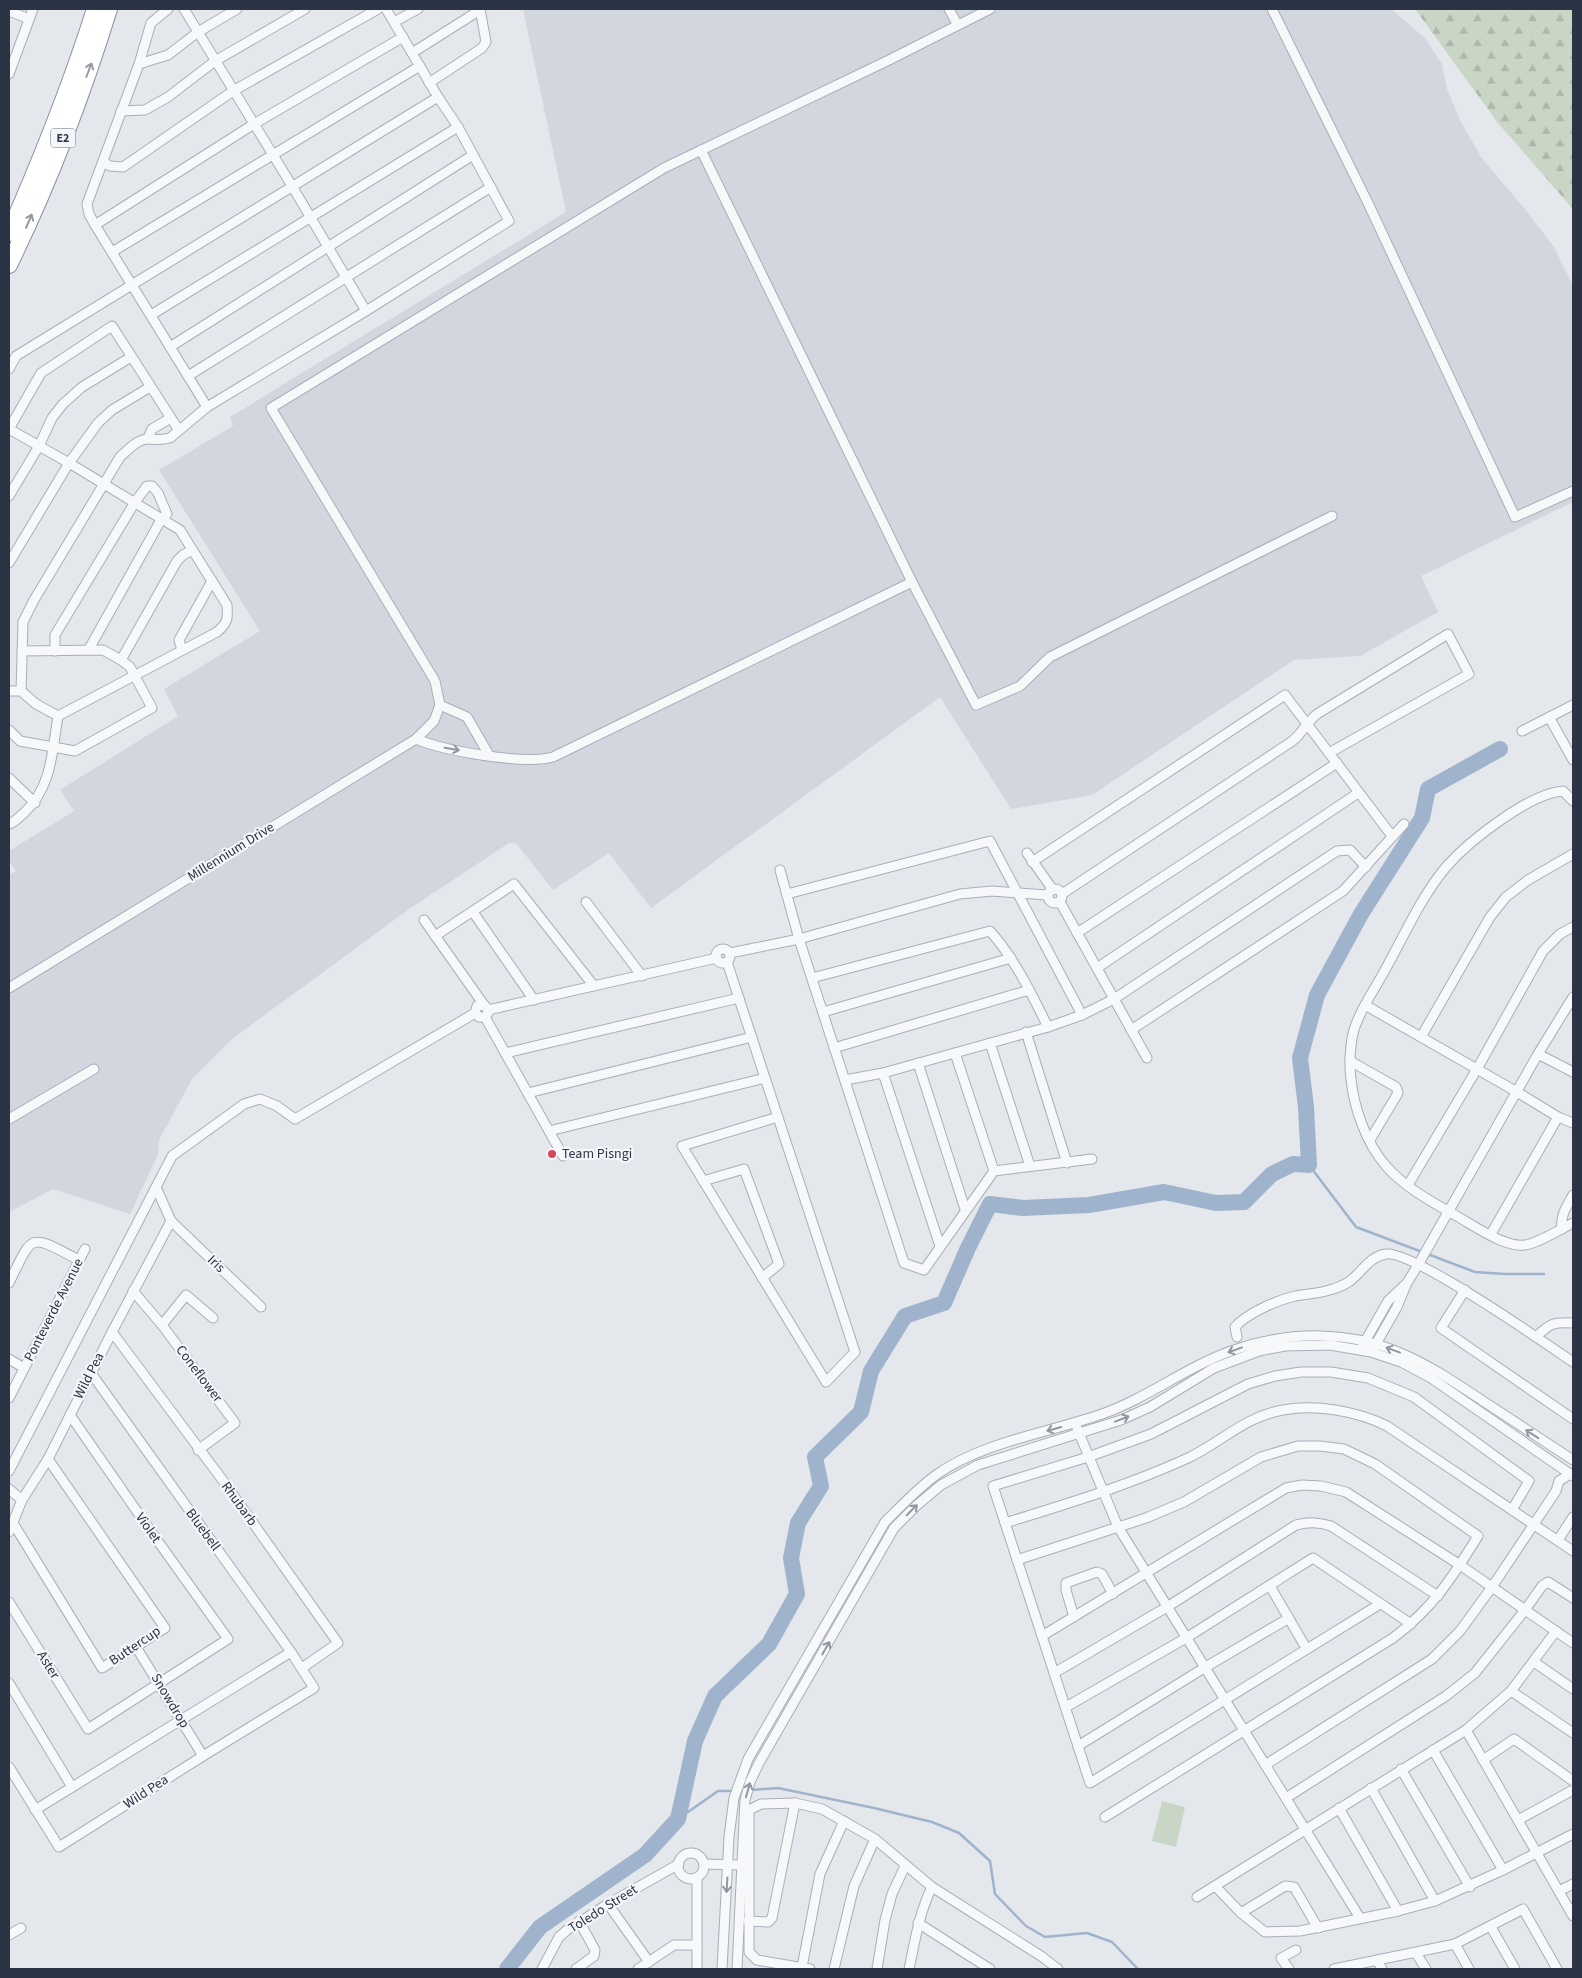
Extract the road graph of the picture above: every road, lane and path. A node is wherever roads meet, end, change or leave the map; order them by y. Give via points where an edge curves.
1 (33, 9) edge
2 (95, 9) edge
3 (109, 9) edge
4 (168, 9) edge
5 (184, 9) edge
6 (237, 9) edge
7 (305, 9) edge
8 (378, 9) edge
9 (386, 9) edge
10 (418, 9) edge
11 (480, 9) edge
12 (949, 9) edge
13 (990, 9) edge
14 (1272, 9) edge
15 (9, 11) edge
16 (29, 19) junction
17 (394, 22) junction
18 (957, 24) junction
19 (198, 32) junction
20 (403, 38) junction
21 (412, 53) junction
22 (215, 61) junction
23 (139, 64) junction
24 (420, 66) junction
25 (9, 74) edge
26 (430, 83) junction
27 (233, 91) junction
28 (438, 97) junction
29 (121, 110) junction
30 (254, 124) junction
31 (458, 127) junction
32 (702, 150) junction
33 (473, 155) junction
34 (273, 156) junction
35 (103, 162) junction
36 (292, 186) junction
37 (491, 187) junction
38 (310, 218) junction
39 (95, 225) junction
40 (9, 233) edge
41 (328, 247) junction
42 (112, 252) junction
43 (9, 265) edge
44 (345, 277) junction
45 (132, 284) junction
46 (366, 311) junction
47 (151, 315) junction
48 (170, 347) junction
49 (132, 358) junction
50 (9, 369) edge
51 (188, 376) junction
52 (150, 387) junction
53 (206, 407) junction
54 (169, 419) junction
55 (9, 429) edge
56 (178, 430) junction
57 (148, 438) junction
58 (39, 446) junction
59 (69, 463) junction
60 (102, 483) junction
61 (1573, 491) edge
62 (9, 496) edge
63 (135, 502) junction
64 (1332, 516) dead end
65 (162, 518) junction
66 (192, 550) junction
67 (9, 563) edge
68 (212, 581) junction
69 (912, 582) junction
70 (89, 649) junction
71 (182, 650) junction
72 (22, 651) junction
73 (55, 651) junction
74 (121, 660) junction
75 (136, 676) junction
76 (9, 691) edge
77 (22, 691) junction
78 (440, 704) junction
79 (1573, 705) edge
80 (58, 716) junction
81 (1549, 718) junction
82 (1308, 726) junction
83 (9, 730) edge
84 (1522, 732) dead end
85 (416, 739) junction
86 (53, 748) junction
87 (1329, 753) junction
88 (490, 755) junction
89 (1573, 760) edge
90 (1337, 763) junction
91 (9, 778) edge
92 (1358, 793) junction
93 (1573, 801) edge
94 (35, 803) junction
95 (9, 824) edge
96 (1404, 824) dead end
97 (1392, 836) junction
98 (1027, 853) dead end
99 (1573, 854) edge
100 (1032, 862) junction
101 (1366, 867) junction
102 (780, 870) dead end
103 (1050, 892) junction
104 (1018, 893) junction
105 (786, 894) junction
106 (1061, 898) junction
107 (586, 902) dead end
108 (473, 912) junction
109 (424, 920) dead end
110 (1573, 927) edge
111 (1078, 933) junction
112 (435, 936) junction
113 (799, 939) junction
114 (729, 958) junction
115 (1011, 958) junction
116 (1097, 968) junction
117 (642, 976) junction
118 (812, 978) junction
119 (594, 986) junction
120 (9, 988) edge
121 (1029, 990) junction
122 (1573, 997) edge
123 (739, 998) junction
124 (1114, 999) junction
125 (534, 1000) junction
126 (1365, 1005) junction
127 (486, 1011) junction
128 (823, 1012) junction
129 (1082, 1016) junction
130 (1048, 1027) junction
131 (1132, 1030) junction
132 (1026, 1032) junction
133 (752, 1037) junction
134 (1421, 1037) junction
135 (990, 1042) junction
136 (834, 1048) junction
137 (955, 1053) junction
138 (505, 1054) junction
139 (1538, 1054) junction
140 (1147, 1058) dead end
141 (1350, 1061) junction
142 (918, 1063) junction
143 (94, 1068) dead end
144 (1477, 1069) junction
145 (1573, 1072) edge
146 (883, 1073) junction
147 (765, 1078) junction
148 (845, 1080) junction
149 (1517, 1092) junction
150 (528, 1093) junction
151 (778, 1117) junction
152 (1558, 1117) junction
153 (9, 1119) edge
154 (1573, 1123) edge
155 (548, 1131) junction
156 (1370, 1140) junction
157 (563, 1156) dead end
158 (1092, 1160) dead end
159 (1067, 1163) junction
160 (1030, 1166) junction
161 (994, 1171) junction
162 (703, 1181) junction
163 (1408, 1185) junction
164 (156, 1187) junction
165 (1573, 1195) edge
166 (965, 1209) junction
167 (1449, 1211) junction
168 (170, 1221) junction
169 (1573, 1223) edge
170 (1562, 1229) junction
171 (1491, 1234) junction
172 (940, 1246) junction
173 (86, 1248) dead end
174 (79, 1260) junction
175 (1418, 1266) junction
176 (762, 1278) junction
177 (9, 1283) edge
178 (1407, 1283) junction
179 (133, 1290) junction
180 (1465, 1290) junction
181 (261, 1307) dead end
182 (1382, 1311) junction
183 (1392, 1316) junction
184 (212, 1318) dead end
185 (1573, 1323) edge
186 (162, 1325) junction
187 (112, 1332) junction
188 (1237, 1337) dead end
189 (1536, 1337) junction
190 (1365, 1340) junction
191 (1374, 1348) junction
192 (1361, 1349) junction
193 (9, 1359) edge
194 (1573, 1362) edge
195 (24, 1368) junction
196 (91, 1373) junction
197 (9, 1398) edge
198 (70, 1415) junction
199 (1573, 1419) edge
200 (1075, 1424) junction
201 (1079, 1434) junction
202 (198, 1450) junction
203 (1088, 1457) junction
204 (48, 1460) junction
205 (1573, 1460) edge
206 (9, 1471) edge
207 (1571, 1473) edge
208 (9, 1489) edge
209 (1102, 1492) junction
210 (22, 1500) junction
211 (1512, 1510) junction
212 (1573, 1517) edge
213 (1005, 1524) junction
214 (1534, 1525) junction
215 (11, 1527) edge
216 (1118, 1527) junction
217 (1558, 1540) junction
218 (1573, 1551) edge
219 (1017, 1560) junction
220 (1460, 1566) junction
221 (1146, 1574) junction
222 (1270, 1586) junction
223 (1492, 1588) junction
224 (1113, 1594) junction
225 (1438, 1596) junction
226 (1573, 1598) edge
227 (9, 1602) edge
228 (1380, 1604) junction
229 (1167, 1607) junction
230 (1525, 1610) junction
231 (1074, 1617) junction
232 (1289, 1618) junction
233 (1411, 1624) junction
234 (1556, 1631) junction
235 (1042, 1636) junction
236 (1186, 1638) junction
237 (1573, 1643) edge
238 (136, 1647) junction
239 (1306, 1648) junction
240 (291, 1652) junction
241 (1534, 1662) junction
242 (302, 1668) junction
243 (1204, 1668) junction
244 (1054, 1673) junction
245 (9, 1683) edge
246 (159, 1684) junction
247 (314, 1688) joint
248 (1573, 1689) edge
249 (1511, 1691) junction
250 (1224, 1700) junction
251 (1066, 1707) junction
252 (181, 1720) junction
253 (1466, 1730) junction
254 (1244, 1731) junction
255 (1573, 1733) edge
256 (1078, 1746) junction
257 (1433, 1750) junction
258 (203, 1756) junction
259 (1483, 1760) junction
260 (1265, 1765) junction
261 (9, 1767) edge
262 (1402, 1769) junction
263 (1573, 1780) edge
264 (72, 1787) junction
265 (1371, 1788) junction
266 (1573, 1790) edge
267 (1286, 1798) junction
268 (795, 1804) junction
269 (1340, 1808) junction
270 (35, 1810) junction
271 (1105, 1817) dead end
272 (1518, 1820) junction
273 (844, 1821) junction
274 (1305, 1830) junction
275 (1573, 1834) edge
276 (875, 1839) junction
277 (1537, 1853) junction
278 (679, 1864) junction
279 (704, 1864) junction
280 (741, 1865) junction
281 (728, 1866) junction
282 (905, 1866) junction
283 (1504, 1870) junction
284 (697, 1877) junction
285 (1573, 1884) edge
286 (1215, 1886) junction
287 (932, 1887) junction
288 (1470, 1887) junction
289 (1559, 1891) junction
290 (1196, 1897) dead end
291 (1435, 1901) junction
292 (608, 1904) junction
293 (1398, 1911) junction
294 (1241, 1913) junction
295 (1573, 1916) edge
296 (1360, 1918) junction
297 (748, 1920) junction
298 (579, 1921) junction
299 (918, 1923) junction
300 (1491, 1927) junction
301 (21, 1928) dead end
302 (1318, 1928) junction
303 (9, 1936) edge
304 (1455, 1944) junction
305 (697, 1945) junction
306 (1296, 1950) dead end
307 (1416, 1953) junction
308 (1378, 1960) junction
309 (649, 1962) junction
310 (806, 1968) edge
311 (542, 1969) edge
312 (576, 1969) edge
313 (638, 1969) edge
314 (697, 1969) edge
315 (722, 1969) edge
316 (737, 1969) edge
317 (834, 1969) edge
318 (877, 1969) edge
319 (909, 1969) edge
320 (990, 1969) edge
321 (1058, 1969) edge
322 (1289, 1969) edge
323 (1334, 1969) edge
324 (1382, 1969) edge
325 (1426, 1969) edge
326 (1469, 1969) edge
327 (1515, 1969) edge
328 (1557, 1969) edge

1 - 16 street
2 - 40 highway, E2 via 45,148
43 -> 3 highway, E2 via 59,150
4 - 23 street via 151,23
5 - 19 street
6 - 19 street
7 - 22 street
8 - 27 street
9 - 17 street
10 - 17 street
11 - 21 street
11 - 26 street via 486,42 482,48
12 - 18 street
13 - 18 street
14 - 61 street via 1368,203 1515,517
15 - 16 street
16 - 25 street
17 - 20 street
18 - 32 street
19 - 22 street
19 - 23 street via 168,55
20 - 21 street
20 - 30 street
21 - 24 street
22 - 27 street
22 - 29 street via 168,97 144,110
23 - 29 street
24 - 26 street
24 - 34 street
26 - 28 street
27 - 30 street
27 - 35 street via 123,167
28 - 31 street
28 - 36 street
29 - 35 street
30 - 34 street
30 - 39 street
31 - 33 street
31 - 38 street
32 - 69 street
32 - 78 street via 664,168 271,408 435,681
33 - 37 street
33 - 41 street
34 - 36 street
34 - 42 street
35 - 39 street via 87,204
36 - 38 street
36 - 45 street
37 - 44 street
37 - 46 street via 509,221
38 - 41 street
38 - 47 street
39 - 42 street
41 - 44 street
41 - 48 street
42 - 45 street
44 - 46 street
44 - 51 street
45 - 47 street
45 - 50 street via 16,356
46 - 53 street
47 - 48 street
48 - 51 street
49 - 52 street
49 - 55 street via 112,326 40,373
49 - 58 street via 82,387 63,404 52,418
51 - 53 street
52 - 54 street
52 - 59 street via 112,410 98,423
53 - 56 street
54 - 56 street
54 - 57 street via 152,429
55 - 58 street
56 - 57 street via 170,438
57 - 60 street via 134,444 120,457
58 - 59 street
58 - 62 street
59 - 60 street
59 - 67 street
60 - 63 street
60 - 72 street via 23,622
63 - 65 street
63 - 65 street via 147,486 152,486 167,514
63 - 73 street via 55,634
64 - 69 street via 1050,657 1020,686 976,705
65 - 66 street via 180,530
65 - 70 street
66 - 68 street
66 - 74 street via 177,561
68 - 71 street via 179,640
68 - 71 street via 227,604 226,624
69 - 88 street via 553,757 521,760
70 - 73 street
70 - 74 street via 103,650
71 - 75 street
72 - 73 street
72 - 77 street
74 - 75 street
75 - 80 street
75 - 86 street via 152,708 74,752
76 - 77 street
77 - 80 street via 36,704
78 - 85 street, Millennium Drive via 434,720
78 - 88 street via 467,717
79 - 81 street
80 - 86 street
81 - 84 street
81 - 89 street
82 - 87 street
82 - 87 street via 1317,714 1448,634 1469,674
82 - 100 street via 1285,695
82 - 106 street via 1291,742
83 - 86 street via 20,741
85 -> 88 street via 433,746
85 - 120 street, Millennium Drive
86 - 94 street via 45,786
87 - 90 street
90 - 92 street
90 - 111 street
91 - 94 street
92 - 97 street
92 - 116 street
93 - 126 street via 1563,791 1552,792 1500,820 1447,866
94 - 95 street
96 - 97 street
97 - 101 street
98 - 100 street
99 - 134 street via 1506,897 1490,917
100 - 103 street
101 - 124 street via 1350,850 1337,851
101 - 131 street via 1343,891
102 - 105 street
103 - 104 street
103 - 106 street via 1051,902
104 - 105 street via 990,841
104 - 113 street via 960,894
104 - 129 street
105 - 113 street
106 - 111 street
107 - 117 street
108 - 112 street
108 - 119 street via 514,884
108 - 125 street
109 - 112 street
110 - 144 street via 1560,934 1543,951
111 - 116 street
112 - 127 street
113 - 114 street
113 - 118 street
114 - 117 street
114 - 123 street
115 - 118 street via 990,931
115 - 121 street
115 - 128 street
116 - 124 street
117 - 119 street
118 - 128 street
119 - 125 street
121 - 130 street
121 - 136 street
122 - 139 street
123 - 133 street
123 - 138 street
124 - 129 street
124 - 131 street
125 - 127 street
126 - 134 street
126 - 141 street via 1354,1030
127 - 138 street
127 - 164 street via 479,1017 475,1013 295,1119 260,1099 244,1104 172,1156
128 - 136 street
129 - 130 street
130 - 132 street
131 - 140 street
132 - 135 street
132 - 159 street
133 - 147 street
133 - 150 street
134 - 144 street
135 - 137 street
135 - 160 street
136 - 148 street
137 - 142 street
137 - 161 street
138 - 150 street
139 - 145 street
139 - 149 street
141 - 156 street via 1355,1103
141 - 156 street via 1396,1087 1398,1093
142 - 146 street
142 - 166 street
143 - 153 street
144 - 149 street
144 - 163 street
146 - 148 street
146 - 172 street
147 - 151 street
147 - 155 street
148 - 172 street via 904,1263 924,1270
149 - 152 street
149 - 167 street
150 - 155 street
151 - 162 street via 682,1146
151 - 176 street via 855,1352 826,1382
152 - 154 street
152 - 171 street
155 - 157 street
156 - 163 street via 1386,1166
158 - 159 street
159 - 160 street
160 - 161 street
161 - 166 street
162 - 176 street
162 - 176 street via 744,1169 779,1264
163 - 167 street
164 - 168 street
164 - 206 street
165 - 170 street via 1562,1214
166 - 172 street
167 - 171 street
167 - 175 street
168 - 179 street, Wild Pea
168 - 181 street, Iris
169 - 170 street
170 - 171 street via 1528,1244 1509,1243
173 - 174 street, Ponteverde Avenue
174 - 177 street via 43,1242 33,1242 27,1247
174 - 195 street, Ponteverde Avenue
175 - 178 street
175 - 180 street
175 - 188 street via 1388,1253 1376,1257 1349,1282 1335,1289 1294,1296 1251,1313 1236,1327
178 - 182 street
178 - 183 street
179 - 186 street, Coneflower
179 - 187 street, Wild Pea
180 - 189 street
180 - 199 street via 1441,1328
182 - 183 street
182 - 190 street
183 - 191 street
184 - 186 street via 186,1295
185 - 189 street via 1556,1322
186 - 202 street, Coneflower via 235,1423
187 - 196 street, Wild Pea
187 - 202 street, Rhubarb
189 - 194 street
190 - 191 street
190 - 192 street
190 -> 200 street via 1331,1336 1286,1337 1258,1342 1232,1350 1146,1395
191 - 192 street
205 -> 191 street via 1436,1370 1402,1353
191 - 207 street via 1431,1378
201 -> 192 street via 1150,1407 1214,1368 1259,1351 1285,1346 1330,1345
193 - 195 street
195 - 197 street, Ponteverde Avenue
196 - 198 street, Wild Pea
196 - 240 street, Bluebell
198 - 204 street, Wild Pea
198 - 246 street, Violet via 228,1640
200 - 201 street
200 -> 281 street via 1012,1441 955,1464 909,1497 885,1522 748,1760 734,1798
201 - 203 street
280 -> 201 street via 745,1800 750,1782 894,1528 941,1485 958,1475 978,1465
202 - 242 street, Rhubarb via 338,1643
203 - 209 street
203 - 211 street via 1151,1434 1248,1384 1301,1372 1331,1372 1368,1378 1414,1397 1529,1481
203 - 213 street via 993,1486
204 - 210 street, Wild Pea
204 - 238 street, Buttercup via 165,1628
207 - 214 street via 1558,1482 1556,1491
208 - 210 street
209 - 211 street via 1190,1457 1248,1421 1283,1410 1317,1409 1351,1412 1373,1419
209 - 213 street
209 - 216 street
210 - 215 street, Wild Pea
211 - 214 street
212 - 217 street
213 - 219 street
214 - 217 street
214 - 223 street
215 - 238 street, Buttercup via 102,1668
216 - 219 street
216 - 220 street via 1184,1502 1261,1457 1298,1446 1320,1446 1344,1449 1375,1464 1478,1536
216 - 221 street
217 - 218 street
219 - 235 street
220 - 221 street via 1346,1492 1302,1485 1286,1488
220 - 223 street
220 - 225 street
221 - 224 street
221 - 229 street
222 - 228 street via 1313,1558
222 - 232 street
222 - 236 street
223 - 230 street
223 - 260 street via 1460,1631 1432,1659
224 - 231 street
224 - 231 street via 1102,1574 1097,1572 1066,1583
225 - 229 street via 1331,1526 1308,1522 1296,1525
225 - 233 street
226 - 230 street via 1548,1582
227 - 246 street, Aster via 88,1729
228 - 233 street
228 - 239 street
229 - 236 street
229 - 244 street
230 - 234 street
230 - 267 street via 1475,1673 1446,1696
231 - 235 street
232 - 239 street
232 - 243 street
233 - 254 street
234 - 237 street
234 - 241 street
235 - 244 street
236 - 243 street
236 - 251 street
238 - 246 street, Snowdrop
239 - 250 street
240 - 242 street, Bluebell
240 - 252 street
241 - 248 street
241 - 249 street
242 - 247 street, Bluebell
243 - 250 street
243 - 256 street
244 - 251 street
245 - 264 street
246 - 252 street, Snowdrop
247 - 258 street, Wild Pea
249 - 253 street
249 - 255 street
250 - 254 street
250 - 256 street via 1090,1783
251 - 256 street
252 - 258 street, Snowdrop
252 - 264 street
253 - 257 street
253 - 259 street
254 - 260 street
254 - 271 street
257 - 262 street
257 - 283 street
258 - 270 street, Wild Pea via 59,1847
259 - 263 street via 1514,1739
259 - 272 street
260 - 267 street
261 - 270 street, Wild Pea
262 - 265 street
262 - 288 street
264 - 270 street
265 - 269 street
265 - 291 street
266 - 272 street
267 - 274 street
268 - 273 street via 822,1810
268 - 297 street via 772,1918 768,1922
268 - 297 street via 761,1804 749,1810
269 - 274 street
269 - 293 street
272 - 277 street
273 - 276 street
273 - 310 street via 820,1874
274 - 286 street
274 - 296 street
275 - 277 street
276 - 282 street
276 - 317 street via 854,1886
277 - 283 street
277 - 289 street
278 - 279 street, Toledo Street via 684,1855 694,1854
278 - 284 street via 684,1876
278 - 292 street, Toledo Street
279 - 281 street
279 - 284 street via 704,1870
280 - 281 street
280 - 316 street
281 -> 315 street
282 - 287 street
282 - 318 street via 887,1911
283 - 288 street
284 - 305 street
285 - 289 street
286 - 290 street
286 - 294 street
287 - 299 street
287 - 321 street
288 - 291 street
289 - 295 street
291 - 293 street
292 - 298 street, Toledo Street
292 - 309 street
293 - 296 street
294 - 302 street via 1265,1932
294 - 302 street via 1285,1886 1294,1887
296 - 302 street
297 - 310 street via 749,1952 757,1960
298 - 311 street, Toledo Street via 559,1938
298 - 312 street via 596,1950 594,1956
299 - 319 street
299 - 320 street
300 - 304 street
300 - 327 street
300 - 328 street via 1523,1910
301 - 303 street
304 - 307 street
304 - 326 street
305 - 309 street via 674,1946
305 - 314 street
306 - 322 street via 1281,1958
307 - 308 street
307 - 325 street
308 - 323 street
308 - 324 street
309 - 313 street

